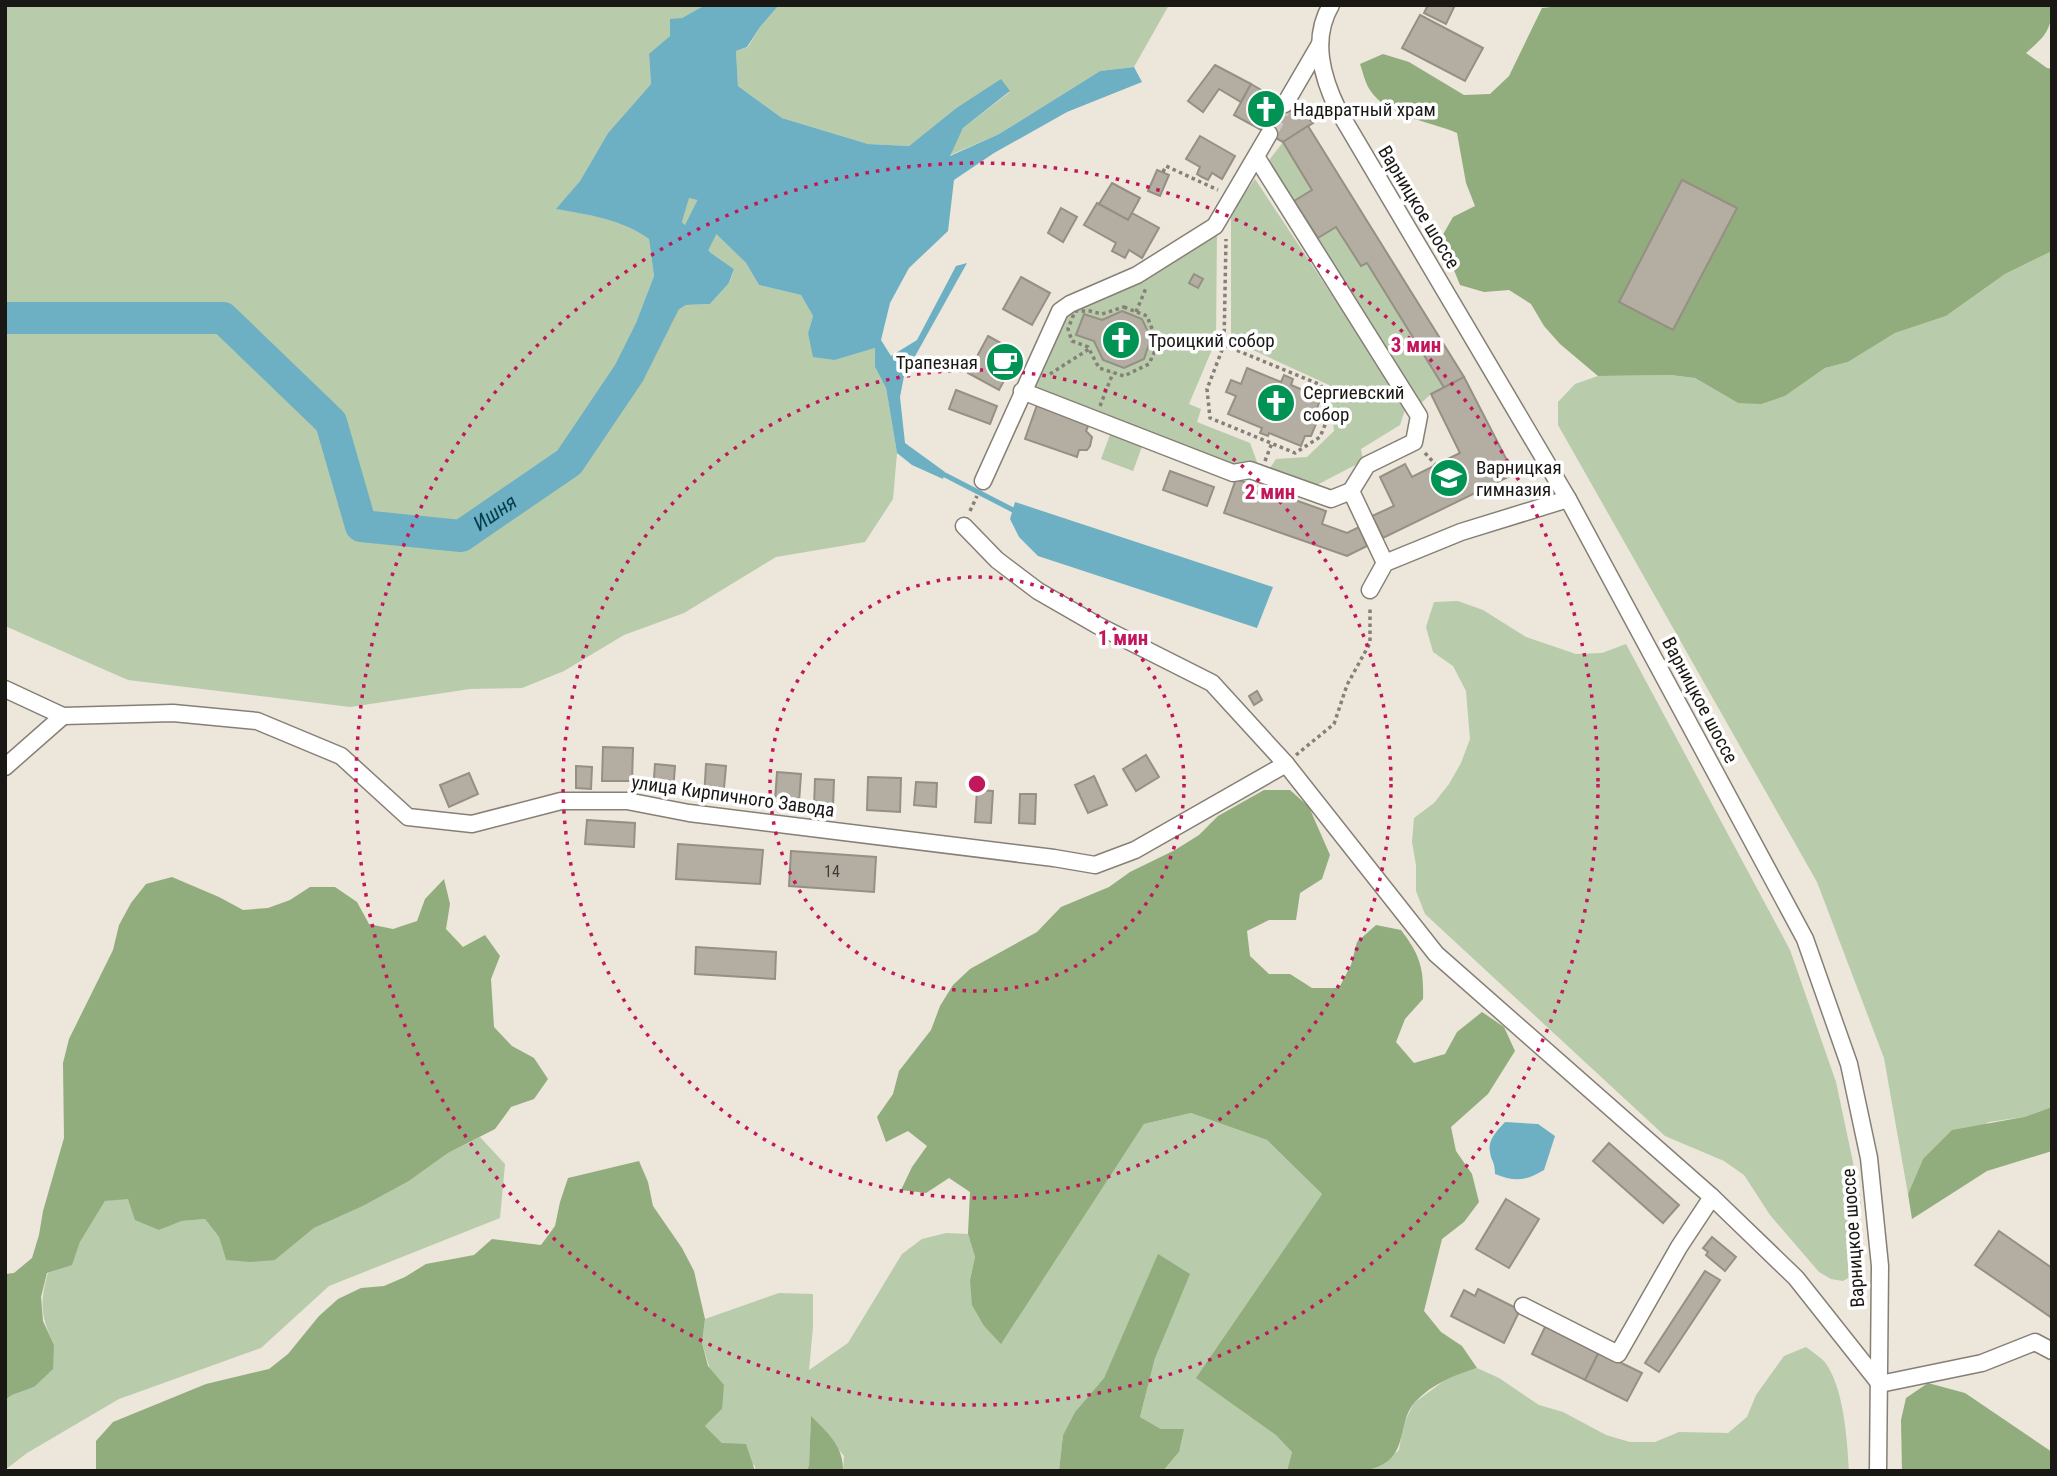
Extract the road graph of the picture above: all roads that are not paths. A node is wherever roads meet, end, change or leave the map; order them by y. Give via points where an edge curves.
1 (1331, 5) edge
2 (1320, 44) junction
3 (1285, 104) tunnel mouth
4 (1269, 134) tunnel mouth
5 (1256, 158) junction
6 (1023, 391) junction
7 (983, 481) dead end
8 (1351, 491) junction
9 (1567, 499) junction
10 (964, 526) dead end
11 (1385, 563) junction
12 (1370, 590) road end
13 (5, 689) edge
14 (64, 716) junction
15 (1286, 764) junction
16 (5, 767) edge
17 (1712, 1197) junction
18 (1523, 1306) dead end
19 (2052, 1351) edge
20 (1880, 1384) junction
21 (1878, 1471) edge

1 - 2 street, Варницкое шоссе
2 - 3 street
2 - 9 street, Варницкое шоссе via 1324,74 1338,110
4 - 5 street
5 - 6 street via 1215,226 1137,275 1060,312
5 - 8 street via 1419,415 1414,442 1367,465
6 - 7 street
6 - 8 street via 1233,473 1250,470 1331,499
8 - 11 street
9 - 11 street via 1461,532
9 - 20 street, Варницкое шоссе via 1805,939 1849,1064 1868,1157 1880,1266
10 - 15 street via 997,560 1038,591 1212,683
11 - 12 street
13 - 14 street
14 - 15 street, улица Кирпичного Завода via 173,713 257,721 341,756 408,817 472,824 561,801 627,801 1095,865 1135,850
14 - 16 street
15 - 17 street via 1436,954
17 - 18 street via 1618,1354
17 - 20 street via 1796,1278
19 - 20 street via 2035,1342 1982,1363
20 - 21 street, Варницкое шоссе

